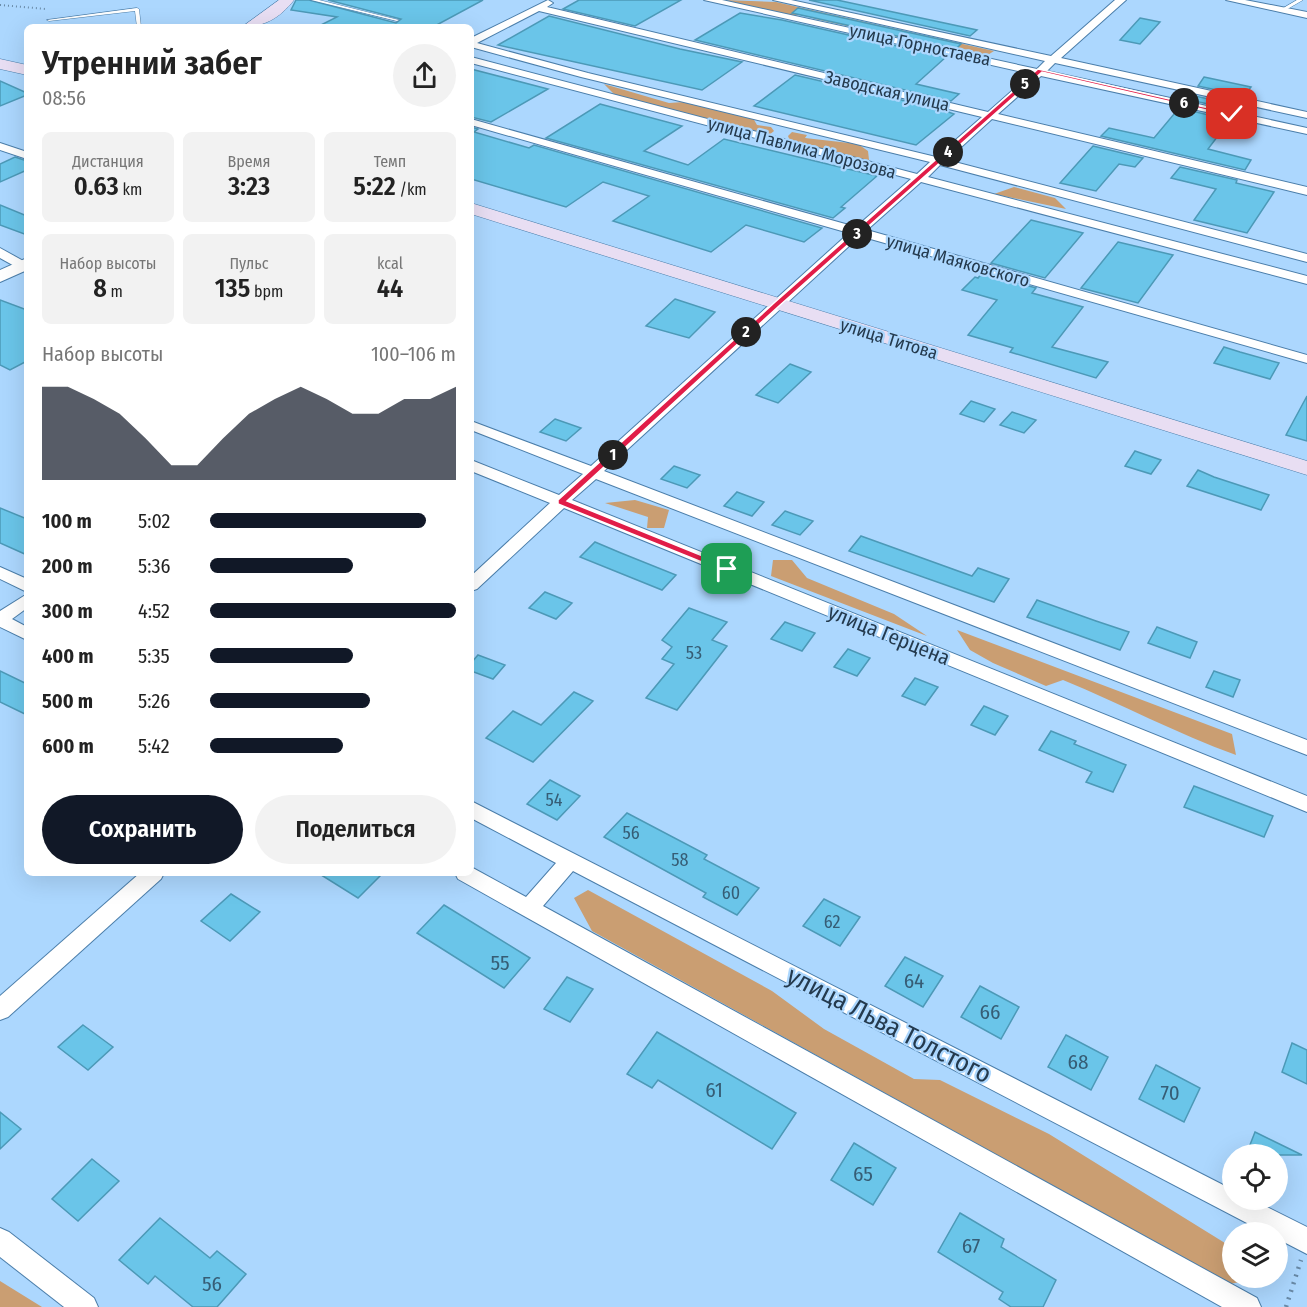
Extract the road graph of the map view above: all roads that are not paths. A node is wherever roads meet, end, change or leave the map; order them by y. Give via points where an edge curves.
1 (134, 0) edge
2 (287, 0) edge
3 (313, 0) edge
4 (555, 0) edge
5 (709, 0) edge
6 (778, 0) edge
7 (1121, 0) edge
8 (1231, 0) edge
9 (1300, 0) edge
10 (538, 8) junction
11 (137, 9) junction
12 (1282, 10) junction
13 (1307, 15) edge
14 (49, 20) road end
15 (397, 20) dead end
16 (139, 24) edge
17 (255, 24) edge
18 (474, 41) edge
19 (474, 44) edge
20 (0, 57) edge
21 (24, 58) edge
22 (1055, 59) junction
23 (474, 61) edge
24 (0, 64) edge
25 (24, 69) edge
26 (1040, 70) junction
27 (1159, 82) junction
28 (1157, 97) junction
29 (989, 114) junction
30 (1307, 116) edge
31 (474, 123) edge
32 (1307, 131) edge
33 (0, 146) edge
34 (24, 155) edge
35 (938, 161) junction
36 (919, 179) junction
37 (1307, 191) edge
38 (474, 209) edge
39 (858, 232) junction
40 (1209, 233) junction
41 (0, 252) edge
42 (1206, 254) junction
43 (1307, 258) edge
44 (16, 270) edge
45 (1307, 280) edge
46 (776, 304) junction
47 (1307, 359) edge
48 (474, 426) edge
49 (474, 466) edge
50 (1307, 468) edge
51 (595, 472) junction
52 (561, 502) junction
53 (0, 572) edge
54 (474, 582) edge
55 (24, 584) edge
56 (24, 602) edge
57 (0, 619) edge
58 (24, 632) edge
59 (1307, 748) edge
60 (1307, 804) edge
61 (474, 811) edge
62 (570, 861) junction
63 (151, 876) edge
64 (470, 876) edge
65 (529, 908) junction
66 (0, 1010) edge
67 (0, 1241) edge
68 (1305, 1247) edge
69 (85, 1307) edge
70 (1248, 1307) edge

1 - 11 lane
2 - 17 main road
3 - 15 lane
4 - 10 street
5 - 26 street, улица Горностаева
6 - 22 street, улица Горностаева
7 - 22 street
8 - 12 street
9 - 12 lane
10 - 18 street
10 - 29 street, Заводская улица
11 - 14 lane
11 - 16 lane
12 - 13 street
19 - 35 street, улица Павлика Морозова via 585,75
20 - 21 main road
22 - 26 street
22 - 27 street, улица Горностаева
23 - 36 street, улица Павлика Морозова
24 - 25 main road
26 - 28 street, улица Горностаева
26 - 29 street
27 - 28 street
27 - 30 street, улица Горностаева
28 - 32 street, улица Горностаева
29 - 35 street
29 - 37 street, Заводская улица
31 - 39 street, улица Маяковского
33 - 34 street
35 - 36 street
35 - 40 street, улица Павлика Морозова
36 - 39 street
36 - 42 street, улица Павлика Морозова
38 - 46 main road, улица Титова
39 - 46 street
39 - 47 street, улица Маяковского
40 - 42 street
40 - 43 street, улица Павлика Морозова
41 - 44 street
42 - 45 street, улица Павлика Морозова
46 - 50 main road, улица Титова
46 - 51 street
48 - 51 street
49 - 52 street, улица Герцена
51 - 52 street
51 - 59 street
52 - 54 street
52 - 60 street, улица Герцена
53 - 55 street
56 - 57 street
57 - 58 street
61 - 62 street, улица Льва Толстого
62 - 65 street
62 - 68 street, улица Льва Толстого
63 - 66 street
64 - 65 street
65 - 70 street
67 - 69 street

